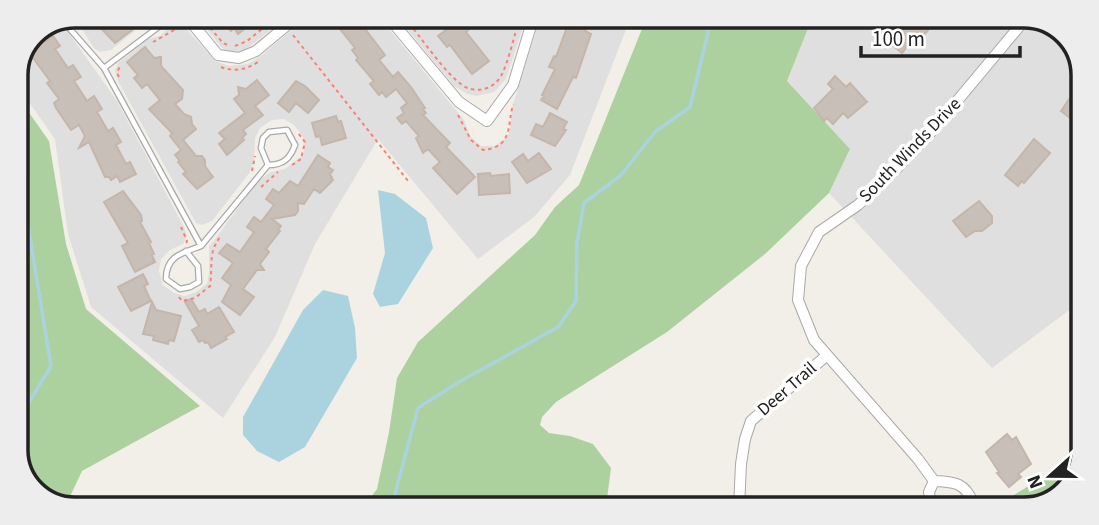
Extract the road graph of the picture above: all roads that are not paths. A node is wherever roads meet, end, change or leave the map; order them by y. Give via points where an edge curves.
1 (69, 28) edge
2 (157, 28) edge
3 (190, 28) edge
4 (284, 28) edge
5 (397, 28) edge
6 (530, 28) edge
7 (1018, 28) edge
8 (104, 68) junction
9 (268, 165) junction
10 (201, 246) junction
11 (186, 248) junction
12 (826, 356) junction
13 (934, 481) junction
14 (740, 497) edge
15 (930, 497) edge
16 (970, 497) edge

1 - 8 lane
2 - 8 lane
3 - 4 street via 218,55 239,58 256,51
5 - 6 street via 459,102 487,121 513,85
7 - 12 street, South Winds Drive via 898,167 858,205 819,232 801,265 798,300 814,340
8 - 10 lane
9 - 9 lane via 261,148 263,138 269,132 287,130 295,145 290,157
9 - 10 lane
10 - 11 lane
11 - 11 lane via 166,267 166,279 180,289 198,282 198,266
12 - 13 street, South Winds Drive
12 - 14 street, Deer Trail via 751,421
13 - 15 street
13 - 16 street via 953,482

